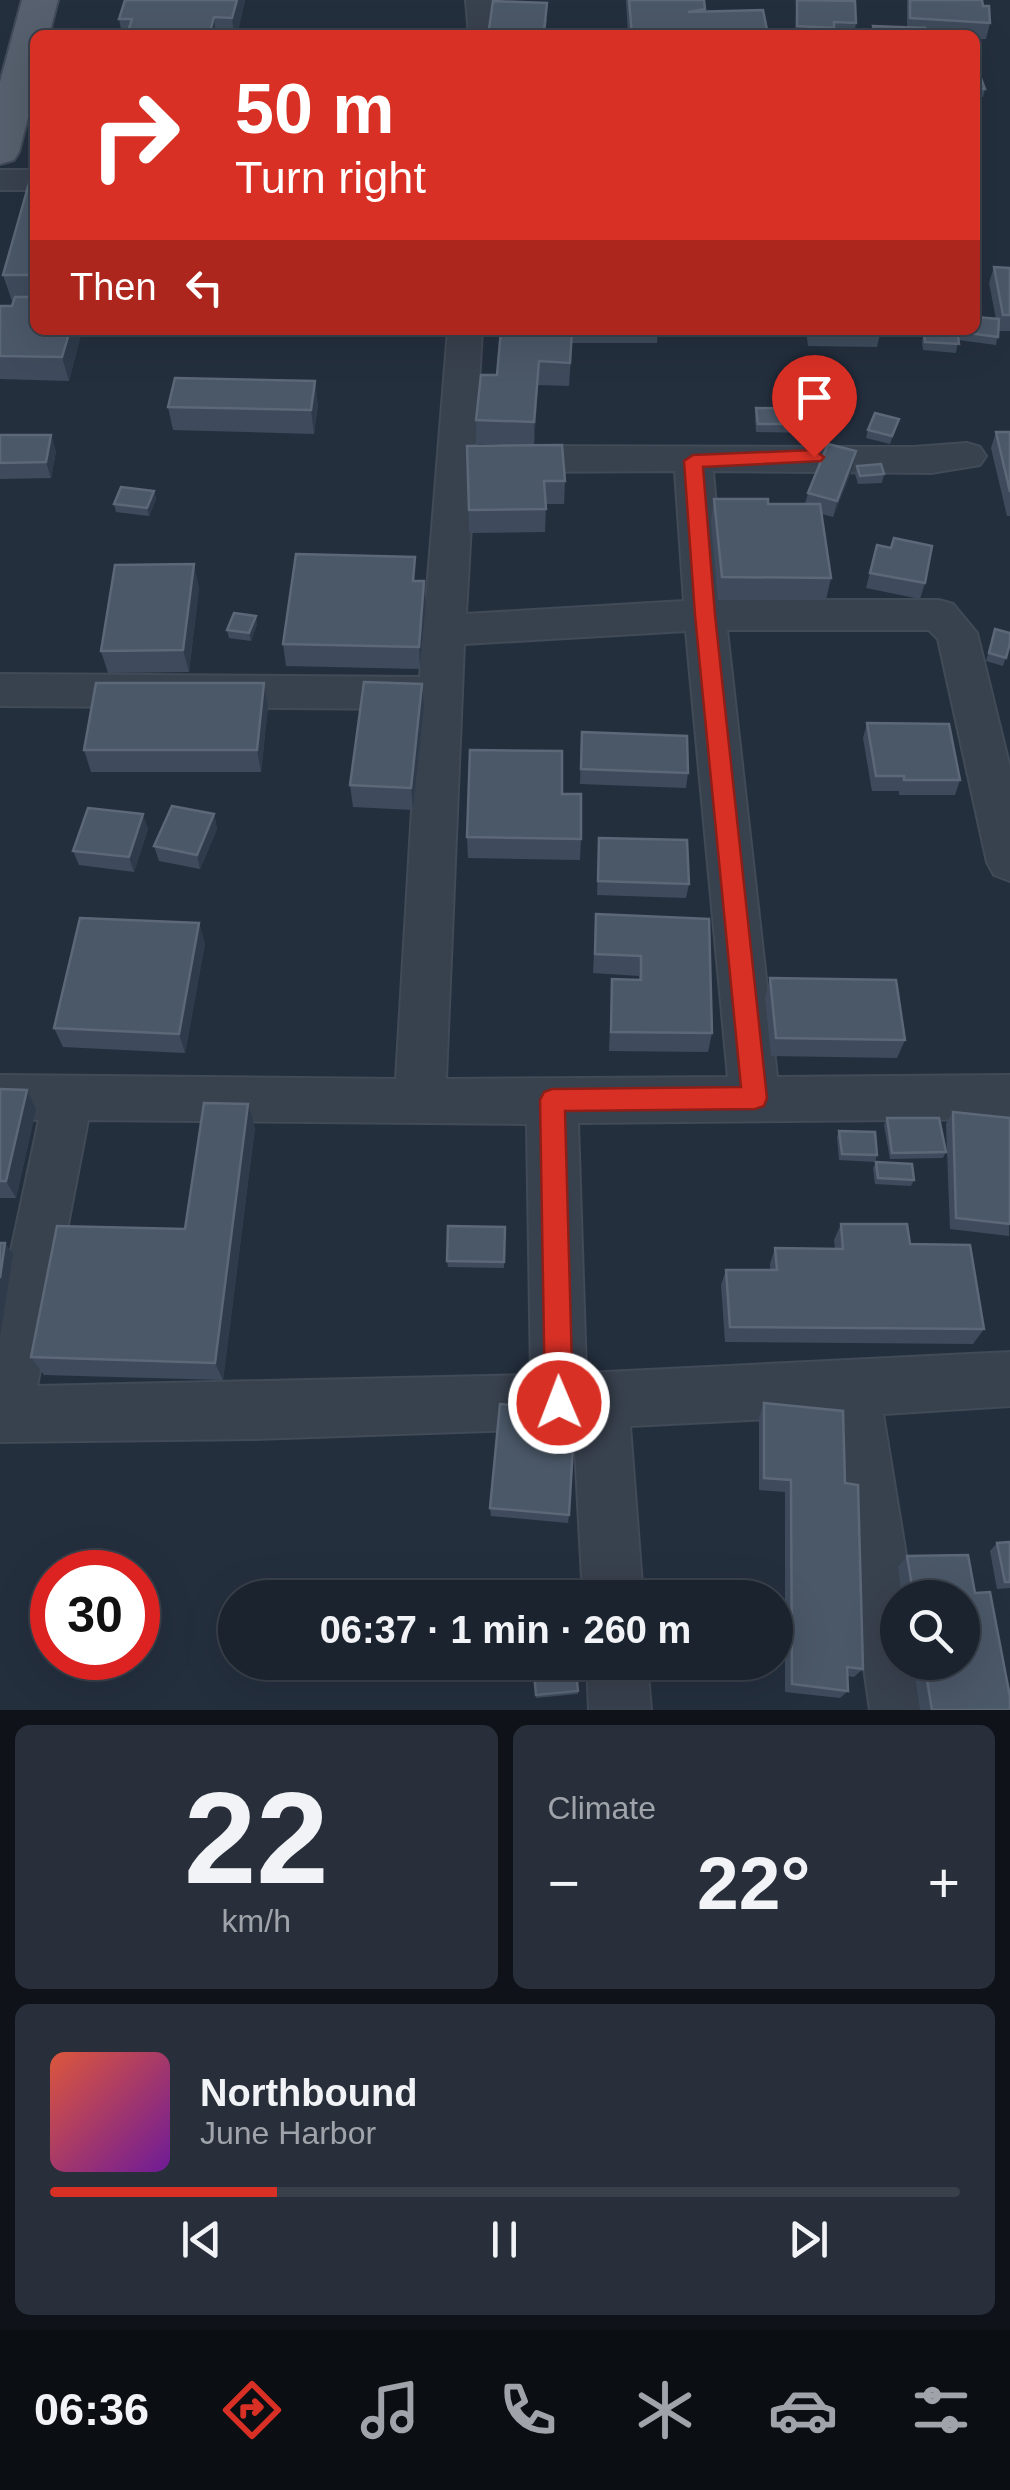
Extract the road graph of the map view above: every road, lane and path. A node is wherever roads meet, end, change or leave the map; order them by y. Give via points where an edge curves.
1 (40, 0) edge
2 (480, 0) edge
3 (31, 30) edge
4 (483, 30) edge
5 (30, 35) edge
6 (20, 70) junction
7 (0, 105) edge
8 (0, 152) edge
9 (0, 180) edge
10 (30, 180) edge
11 (465, 335) edge
12 (967, 456) dead end
13 (454, 459) junction
14 (693, 461) junction
15 (705, 615) junction
16 (444, 630) junction
17 (0, 690) edge
18 (440, 693) junction
19 (1010, 862) edge
20 (0, 1097) edge
21 (1010, 1097) edge
22 (68, 1098) junction
23 (755, 1098) junction
24 (552, 1100) junction
25 (420, 1102) junction
26 (1010, 1378) edge
27 (852, 1390) junction
28 (579, 1402) junction
29 (2, 1414) edge
30 (610, 1580) edge
31 (618, 1680) edge
32 (620, 1710) edge
33 (901, 1710) edge

1 - 3 main road
2 - 4 street
5 - 6 main road
6 - 7 main road
6 - 8 main road
9 - 10 street
11 - 13 street
12 - 14 street
13 - 14 street
13 - 16 street
14 - 15 street
15 - 16 street
15 - 19 street via 939,615 957,633
15 - 23 street
16 - 18 street
17 - 18 street
18 - 25 street
20 - 22 street
21 - 23 street
22 - 25 street
22 - 29 street
23 - 24 street
24 - 25 street
24 - 28 street
26 - 27 street
27 - 28 street
27 - 33 street
28 - 29 street
28 - 30 street
31 - 32 street

